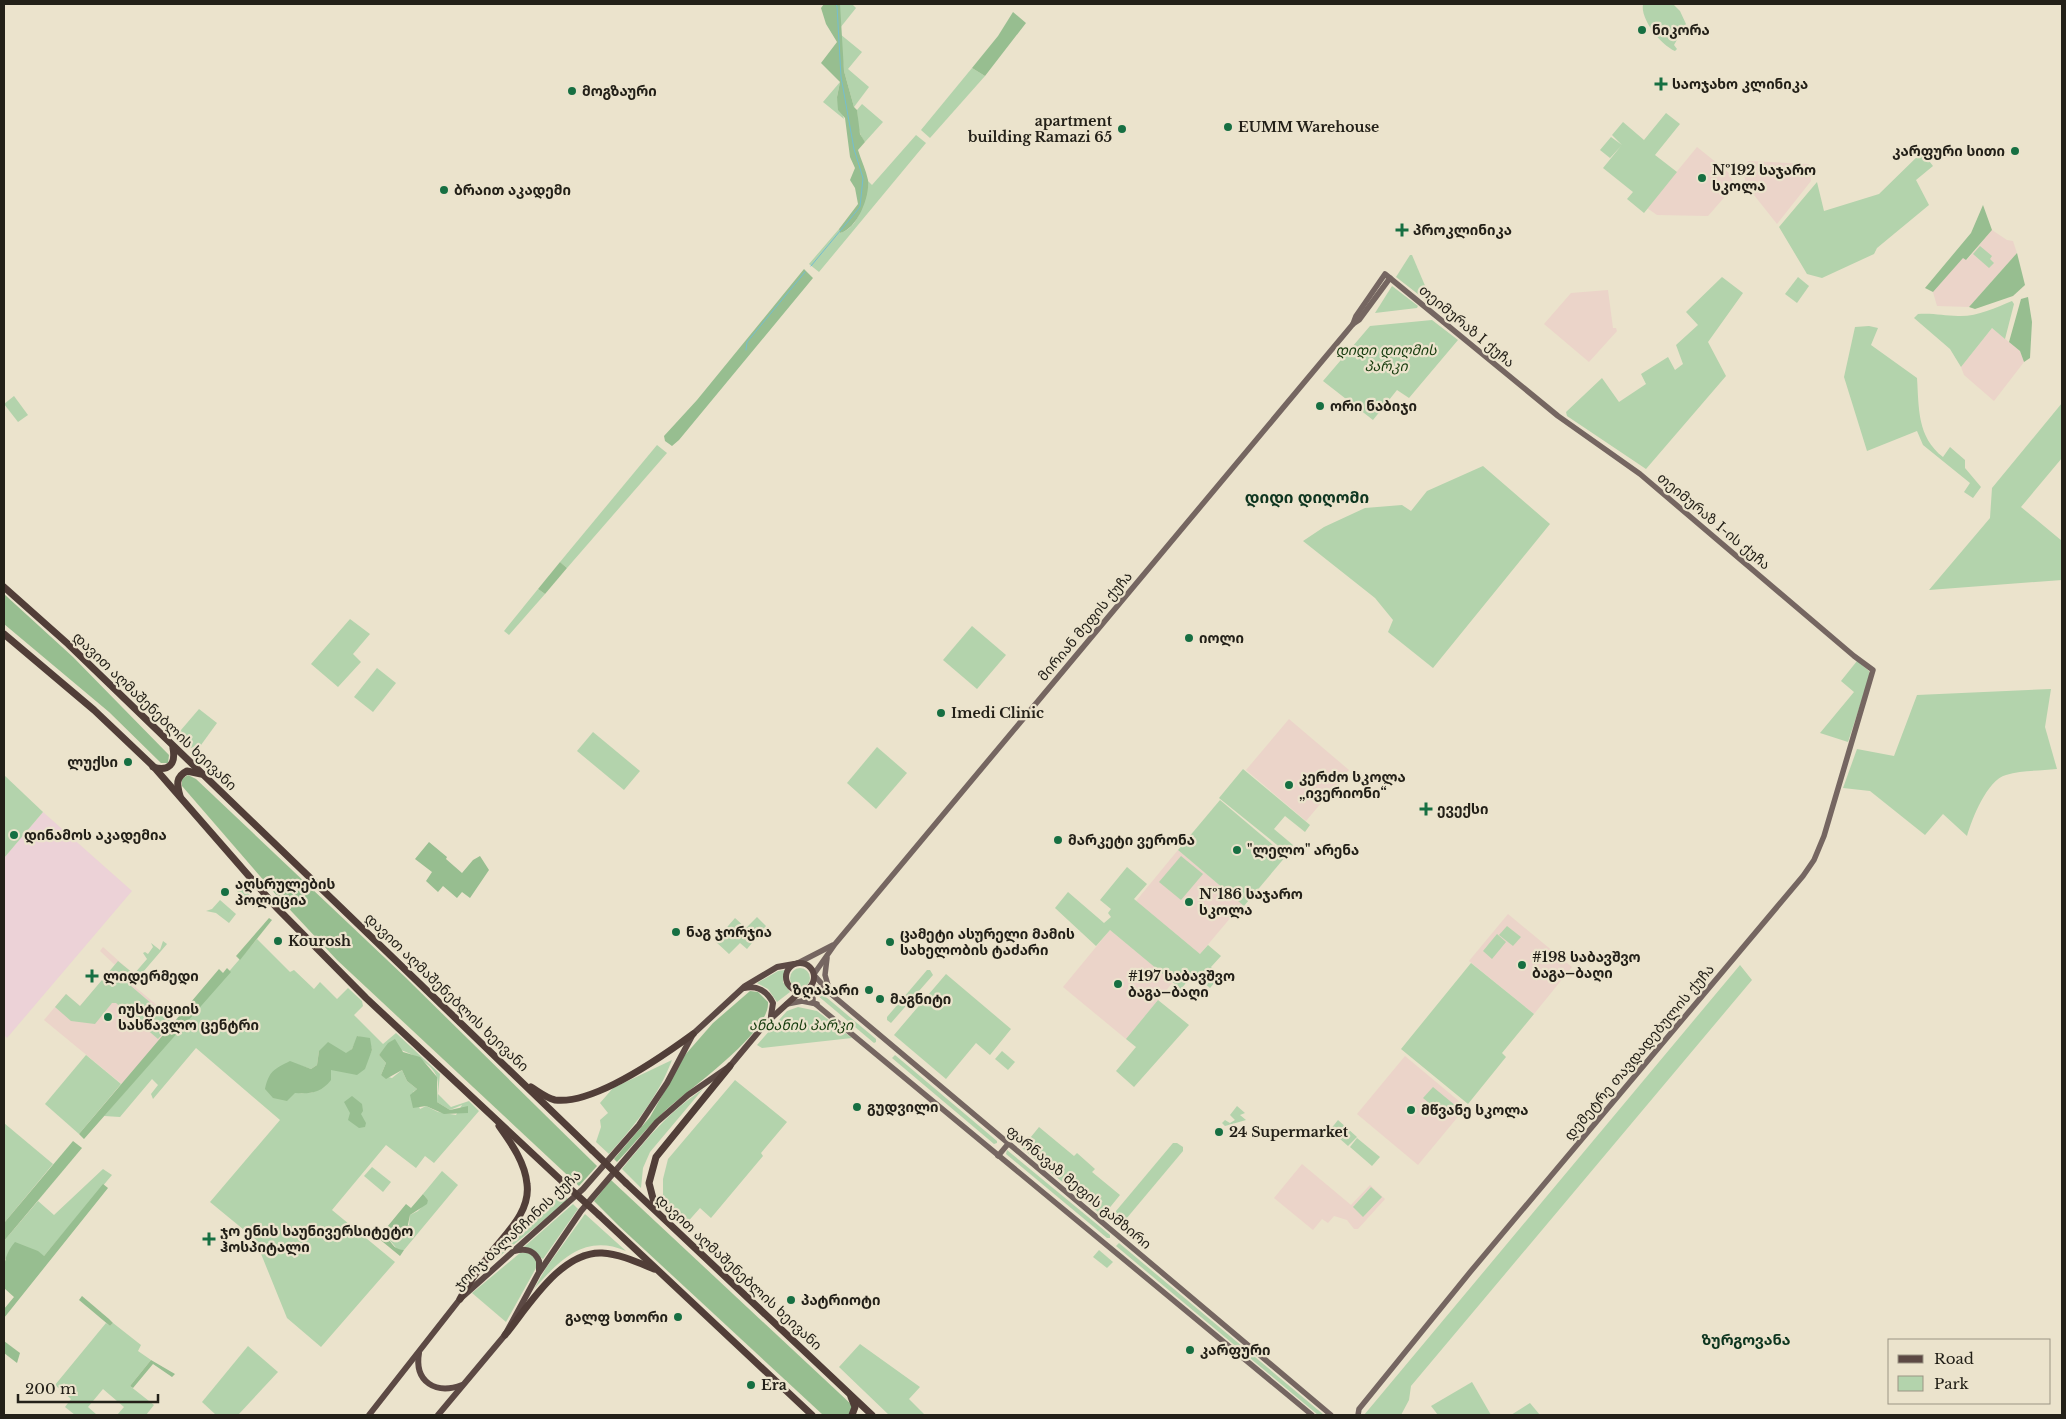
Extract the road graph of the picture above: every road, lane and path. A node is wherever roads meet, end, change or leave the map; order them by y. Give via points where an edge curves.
1 (1388, 276) junction
2 (1353, 324) junction
3 (1534, 397) joint
4 (4, 587) edge
5 (4, 634) edge
6 (1873, 670) joint
7 (173, 748) junction
8 (153, 766) junction
9 (202, 774) junction
10 (180, 796) junction
11 (835, 944) junction
12 (828, 953) junction
13 (796, 964) junction
14 (814, 975) junction
15 (823, 987) junction
16 (740, 989) junction
17 (801, 992) junction
18 (831, 994) junction
19 (813, 999) junction
20 (819, 1004) junction
21 (785, 1005) junction
22 (766, 1024) junction
23 (693, 1034) junction
24 (730, 1066) junction
25 (520, 1080) junction
26 (490, 1113) junction
27 (1008, 1144) junction
28 (998, 1156) junction
29 (610, 1159) joint
30 (657, 1213) junction
31 (512, 1252) junction
32 (659, 1271) junction
33 (538, 1274) junction
34 (460, 1299) junction
35 (505, 1335) junction
36 (420, 1352) junction
37 (463, 1385) junction
38 (850, 1395) junction
39 (1358, 1412) edge
40 (370, 1415) edge
41 (438, 1415) edge
42 (812, 1415) edge
43 (852, 1415) edge
44 (872, 1415) edge
45 (1312, 1415) edge
46 (1331, 1415) edge
47 (1353, 1415) edge

1 - 2 main road, მირიან მეფის ქუჩა
1 - 2 main road, მირიან მეფის ქუჩა via 1360,320
1 - 3 main road, თეიმურაზ I ქუჩა
2 - 11 main road, მირიან მეფის ქუჩა
3 - 6 main road, თეიმურაზ I-ის ქუჩა via 1640,474
4 - 7 highway, დავით აღმაშენებლის ხეივანი via 68,644
5 - 8 highway via 94,710
6 - 39 main road, დემეტრე თავდადებულის ქუჩა via 1822,842 1801,880 1471,1271
7 - 8 highway via 172,765 167,769
7 - 9 highway, დავით აღმაშენებლის ხეივანი
8 - 10 highway
9 - 10 highway via 187,771 180,776 177,784
9 - 25 highway, დავით აღმაშენებლის ხეივანი
10 - 26 highway via 276,907 360,992
11 - 12 main road, მირიან მეფის ქუჩა
11 - 13 main road, მირიან მეფის ქუჩა
12 - 14 main road, მირიან მეფის ქუჩა
12 - 18 main road via 825,975
13 - 14 main road via 806,965
13 - 16 main road, მირიან მეფის ქუჩა via 777,967
13 - 17 main road via 787,974 786,982 793,990
14 - 15 main road, ფარნავაზ მეფის გამზირი
14 - 17 main road via 809,987
15 - 18 main road, ფარნავაზ მეფის გამზირი
15 - 19 main road via 814,988
16 - 22 main road via 759,988 769,995 773,1009
16 - 23 main road, მირიან მეფის ქუჩა
17 - 19 main road, ფარნავაზ მეფის გამზირი
17 - 21 main road
18 - 27 main road, ფარნავაზ მეფის გამზირი
19 - 20 main road, ფარნავაზ მეფის გამზირი
20 - 21 main road via 802,1001
20 - 28 main road, ფარნავაზ მეფის გამზირი
21 - 22 main road
22 - 24 main road
23 - 25 highway via 646,1066 582,1097 555,1100
23 - 29 main road, მირიან მეფის ქუჩა via 650,1111
24 - 30 highway via 656,1157 649,1183
24 - 33 main road, ჯორჯ ბალანჩინის ქუჩა via 676,1104 657,1122 567,1229
25 - 30 highway, დავით აღმაშენებლის ხეივანი, bridge
26 - 32 highway, bridge
26 - 34 highway via 520,1160 528,1192 521,1214
27 - 28 main road
27 - 46 main road, ფარნავაზ მეფის გამზირი
28 - 45 main road, ფარნავაზ მეფის გამზირი
29 - 31 main road, ჯორჯ ბალანჩინის ქუჩა via 583,1189
30 - 38 highway, დავით აღმაშენებლის ხეივანი
31 - 33 main road via 524,1249 532,1252 539,1261
31 - 34 main road, ჯორჯ ბალანჩინის ქუჩა
32 - 35 highway via 610,1254 593,1253 575,1259 558,1272
32 - 42 highway
33 - 35 main road, ჯორჯ ბალანჩინის ქუჩა
34 - 36 main road, ჯორჯ ბალანჩინის ქუჩა
35 - 37 main road, ჯორჯ ბალანჩინის ქუჩა
36 - 37 main road via 418,1366 430,1385 440,1389
36 - 40 main road, ჯორჯ ბალანჩინის ქუჩა
37 - 41 main road, ჯორჯ ბალანჩინის ქუჩა
38 - 43 highway via 855,1407
38 - 44 highway, დავით აღმაშენებლის ხეივანი
39 - 47 main road, დემეტრე თავდადებულის ქუჩა

